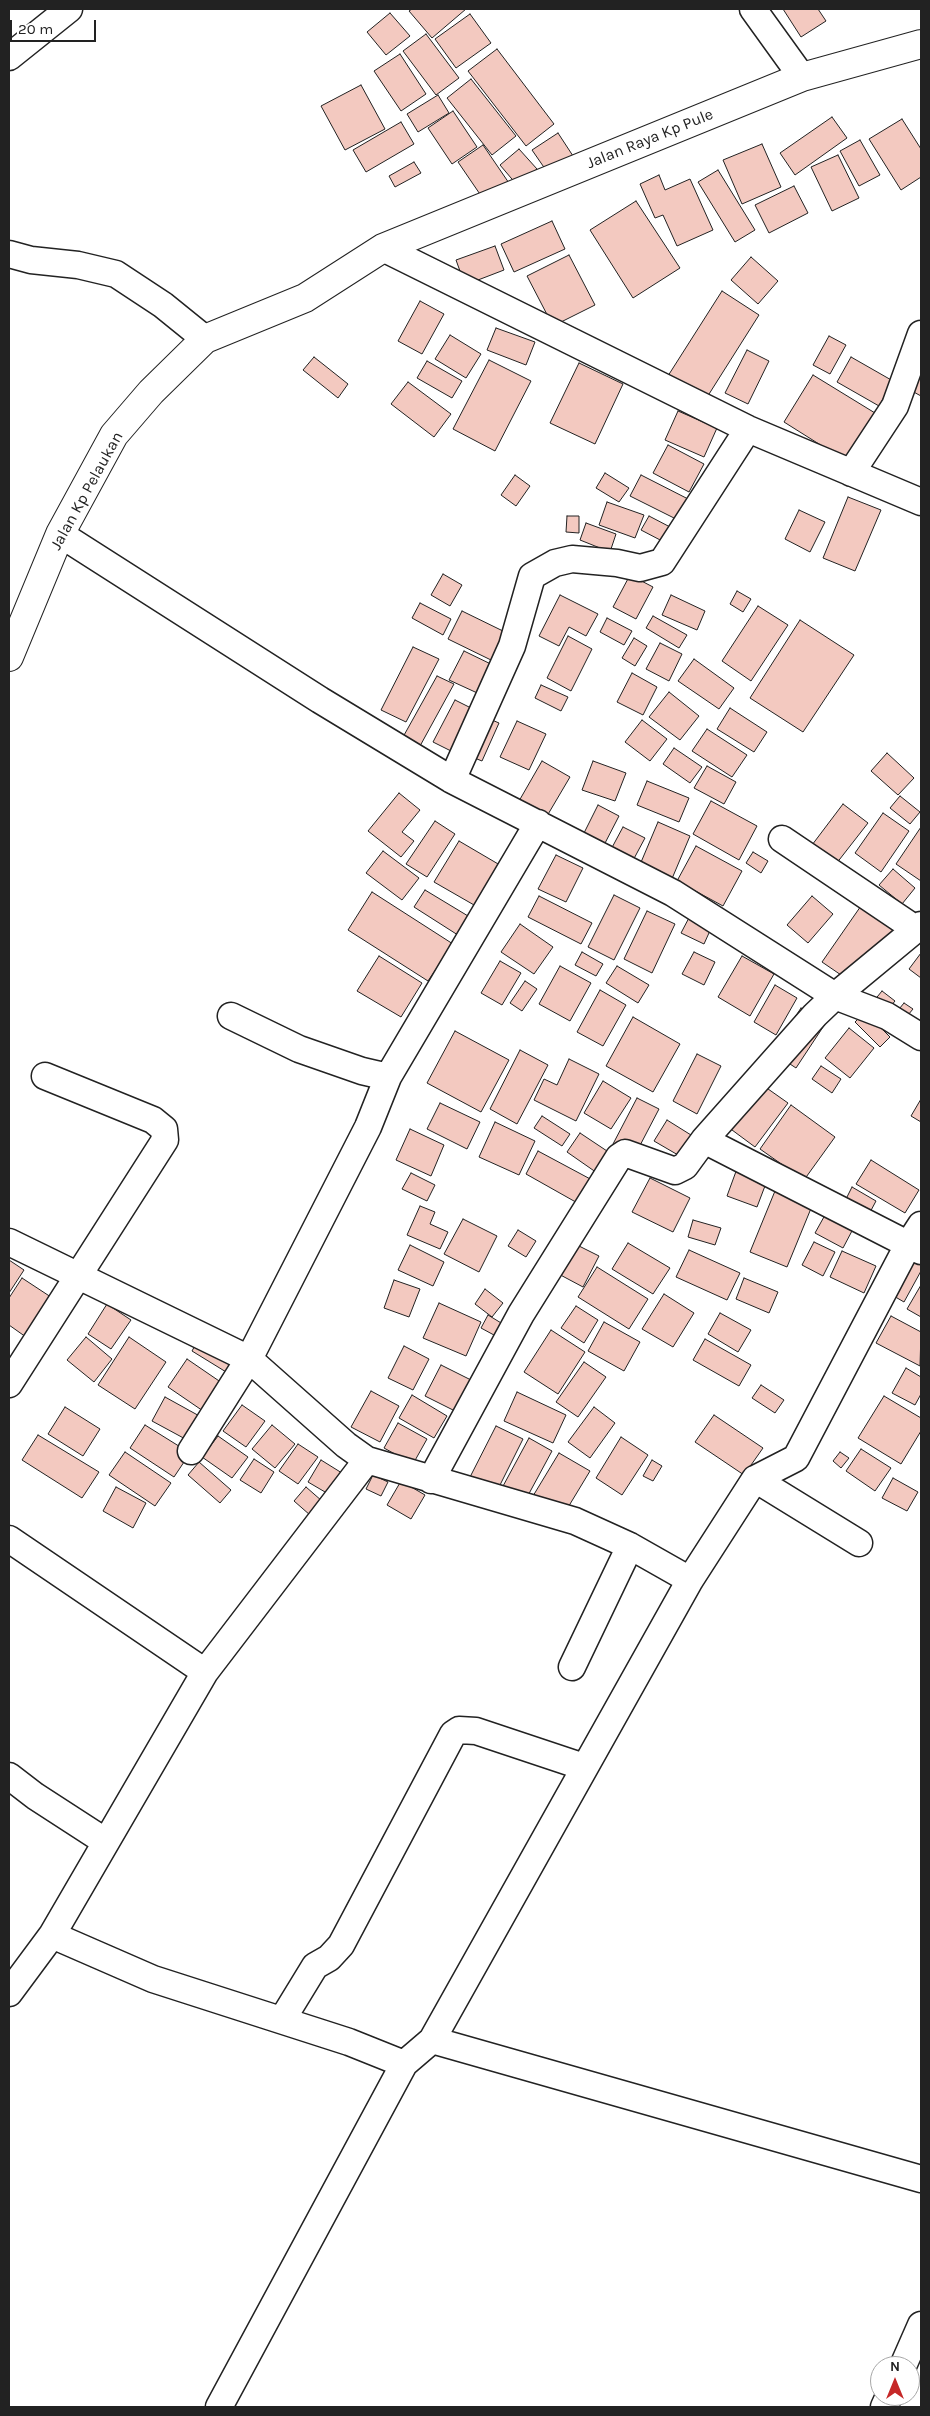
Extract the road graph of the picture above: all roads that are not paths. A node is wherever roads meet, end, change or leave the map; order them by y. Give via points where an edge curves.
1 (69, 9) edge
2 (753, 9) edge
3 (921, 44) edge
4 (10, 52) edge
5 (802, 77) junction
6 (383, 248) junction
7 (9, 254) edge
8 (921, 334) edge
9 (206, 340) junction
10 (748, 429) junction
11 (852, 474) junction
12 (921, 502) edge
13 (60, 534) junction
14 (9, 658) edge
15 (452, 780) junction
16 (538, 823) junction
17 (782, 839) dead end
18 (919, 927) edge
19 (835, 996) junction
20 (231, 1016) dead end
21 (921, 1037) edge
22 (45, 1076) dead end
23 (388, 1076) junction
24 (704, 1140) junction
25 (917, 1240) edge
26 (9, 1242) edge
27 (79, 1277) junction
28 (249, 1359) junction
29 (9, 1384) edge
30 (191, 1451) dead end
31 (367, 1460) junction
32 (755, 1479) junction
33 (431, 1480) junction
34 (9, 1539) edge
35 (859, 1543) dead end
36 (630, 1546) junction
37 (690, 1580) junction
38 (572, 1667) dead end
39 (206, 1672) junction
40 (584, 1767) junction
41 (9, 1776) edge
42 (106, 1842) junction
43 (52, 1935) junction
44 (9, 1993) edge
45 (282, 2020) junction
46 (432, 2040) junction
47 (404, 2064) junction
48 (921, 2179) edge
49 (921, 2325) edge
50 (907, 2356) edge
51 (219, 2407) edge

1 - 4 street
2 - 5 street
3 - 5 street, Jalan Raya Kp Pule
5 - 6 street, Jalan Raya Kp Pule
6 - 9 street, Jalan Kp Pelaukan via 305,298
6 - 10 street
7 - 9 street via 116,274 164,305
8 - 11 street via 895,406
9 - 13 street, Jalan Kp Pelaukan via 151,392 114,435
10 - 11 street
10 - 15 street via 662,562 640,568 572,559 555,563 532,576 512,646
11 - 12 street
13 - 14 street, Jalan Kp Pelaukan
13 - 15 street
15 - 16 street
16 - 19 street via 674,893
16 - 23 street
17 - 18 street
18 - 19 street
19 - 21 street via 887,1016
19 - 24 street
20 - 23 street via 299,1049 362,1071
22 - 27 street via 154,1120 164,1128 165,1140 160,1151
23 - 28 street via 368,1127
24 - 25 street
24 - 33 street via 685,1166 675,1171 625,1153 619,1157 521,1314
25 - 32 street via 796,1458
26 - 27 street
27 - 28 street
27 - 29 street
28 - 30 street
28 - 31 street
31 - 33 street
31 - 39 street
32 - 35 street
32 - 37 street
33 - 36 street via 575,1521
34 - 39 street
36 - 37 street
36 - 38 street
37 - 40 street
39 - 42 street
40 - 45 street via 476,1731 467,1729 453,1734 341,1945 330,1958 315,1966
40 - 46 street
41 - 42 street
42 - 43 street
43 - 44 street
43 - 45 street via 153,1979
45 - 47 street
46 - 47 street
46 - 48 street
47 - 51 street
49 - 50 street

